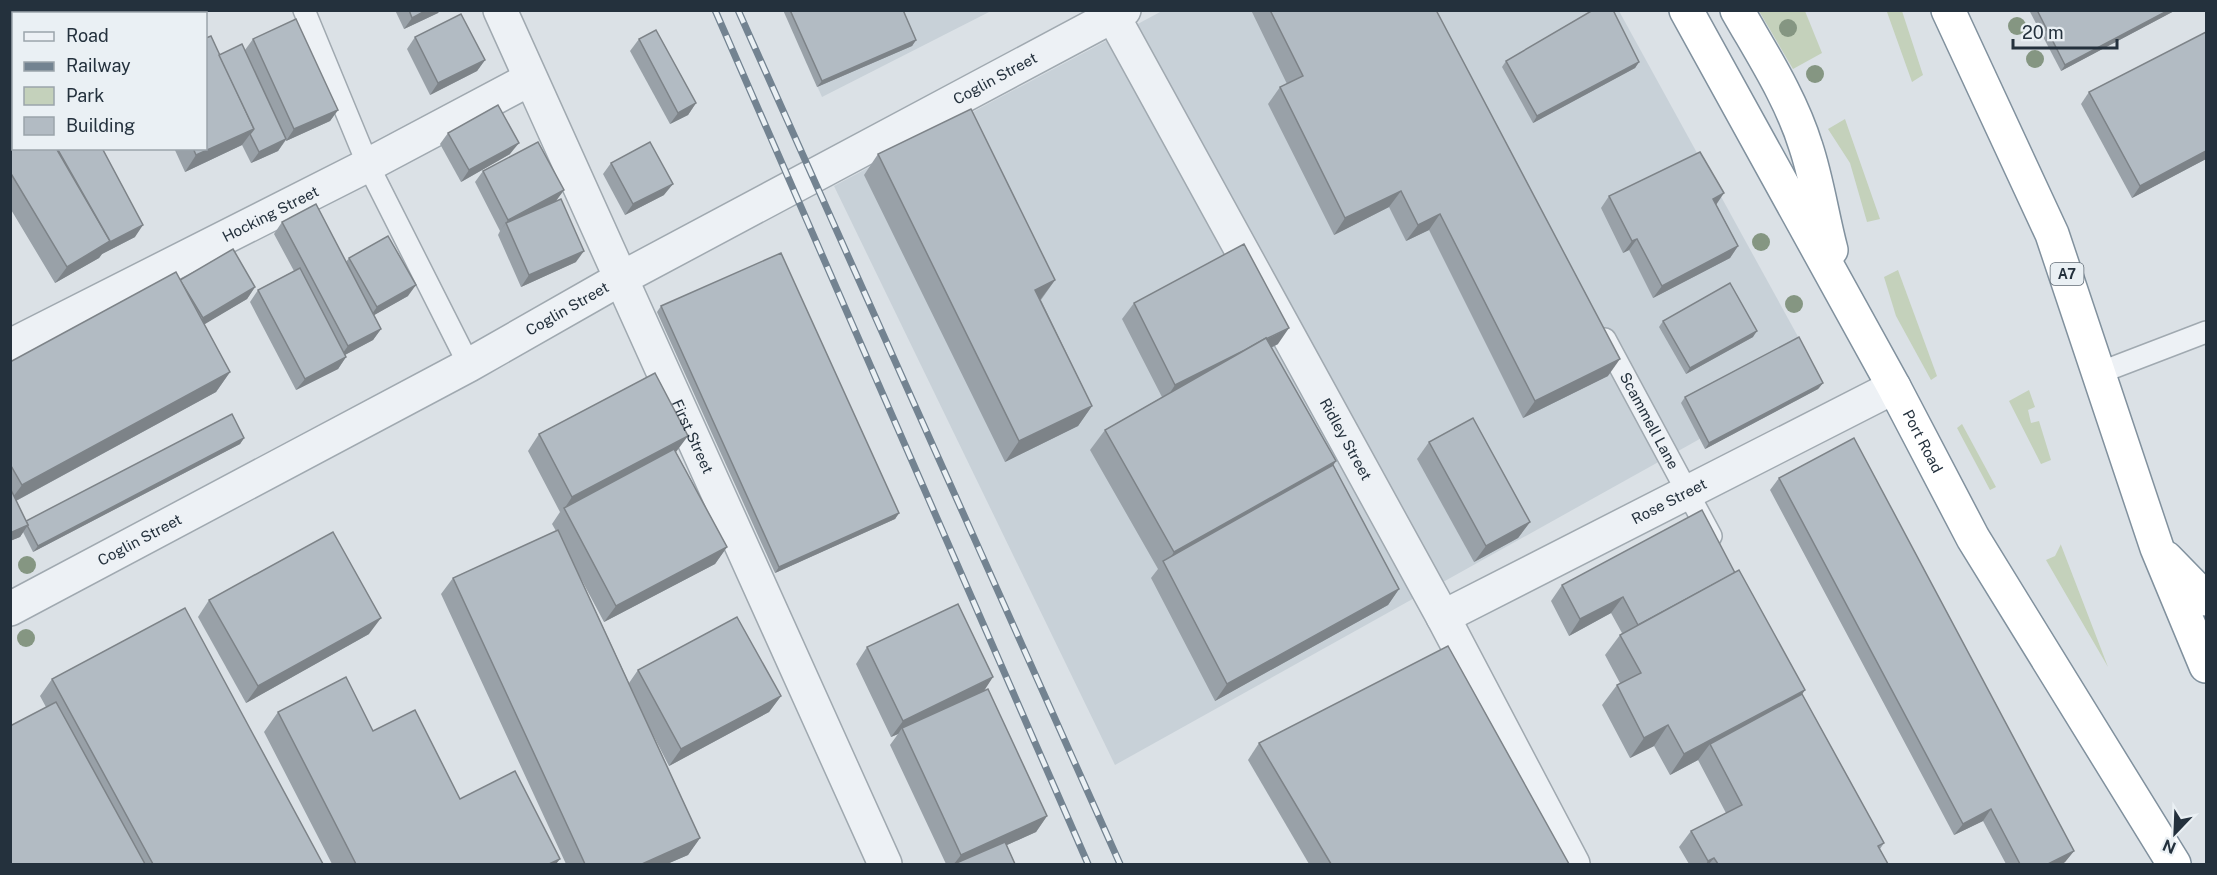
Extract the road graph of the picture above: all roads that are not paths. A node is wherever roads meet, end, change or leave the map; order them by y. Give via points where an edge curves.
1 (304, 10) edge
2 (500, 10) edge
3 (1686, 10) edge
4 (1737, 10) edge
5 (1948, 10) edge
6 (1118, 13) edge
7 (530, 79) junction
8 (368, 165) junction
9 (620, 279) junction
10 (1842, 292) junction
11 (1597, 324) edge
12 (2206, 332) edge
13 (10, 346) edge
14 (469, 365) junction
15 (2099, 373) junction
16 (1894, 387) junction
17 (1687, 491) junction
18 (2157, 548) junction
19 (1720, 553) edge
20 (2206, 599) edge
21 (10, 609) edge
22 (1443, 616) junction
23 (2206, 666) edge
24 (885, 864) edge
25 (1573, 864) edge
26 (2174, 864) edge

1 - 8 lane
2 - 7 street, First Street
3 - 10 highway, Port Road
4 - 10 highway via 1768,64 1806,146
5 - 15 highway, A7 via 2052,234
6 - 9 street, Coglin Street
6 - 22 street, Ridley Street
7 - 8 street, Hocking Street
7 - 9 street, First Street
8 - 13 street, Hocking Street
8 - 14 lane
9 - 14 street, Coglin Street
9 - 24 street, First Street
10 - 16 highway, Port Road
11 - 17 lane, Scammell Lane
12 - 15 lane
14 - 21 street, Coglin Street
15 - 18 highway, A7
16 - 17 street, Rose Street
16 - 26 highway, Port Road via 1973,538
17 - 19 lane, Scammell Lane
17 - 22 street, Rose Street
18 - 20 highway
18 - 23 highway, A7
22 - 25 street, Ridley Street

